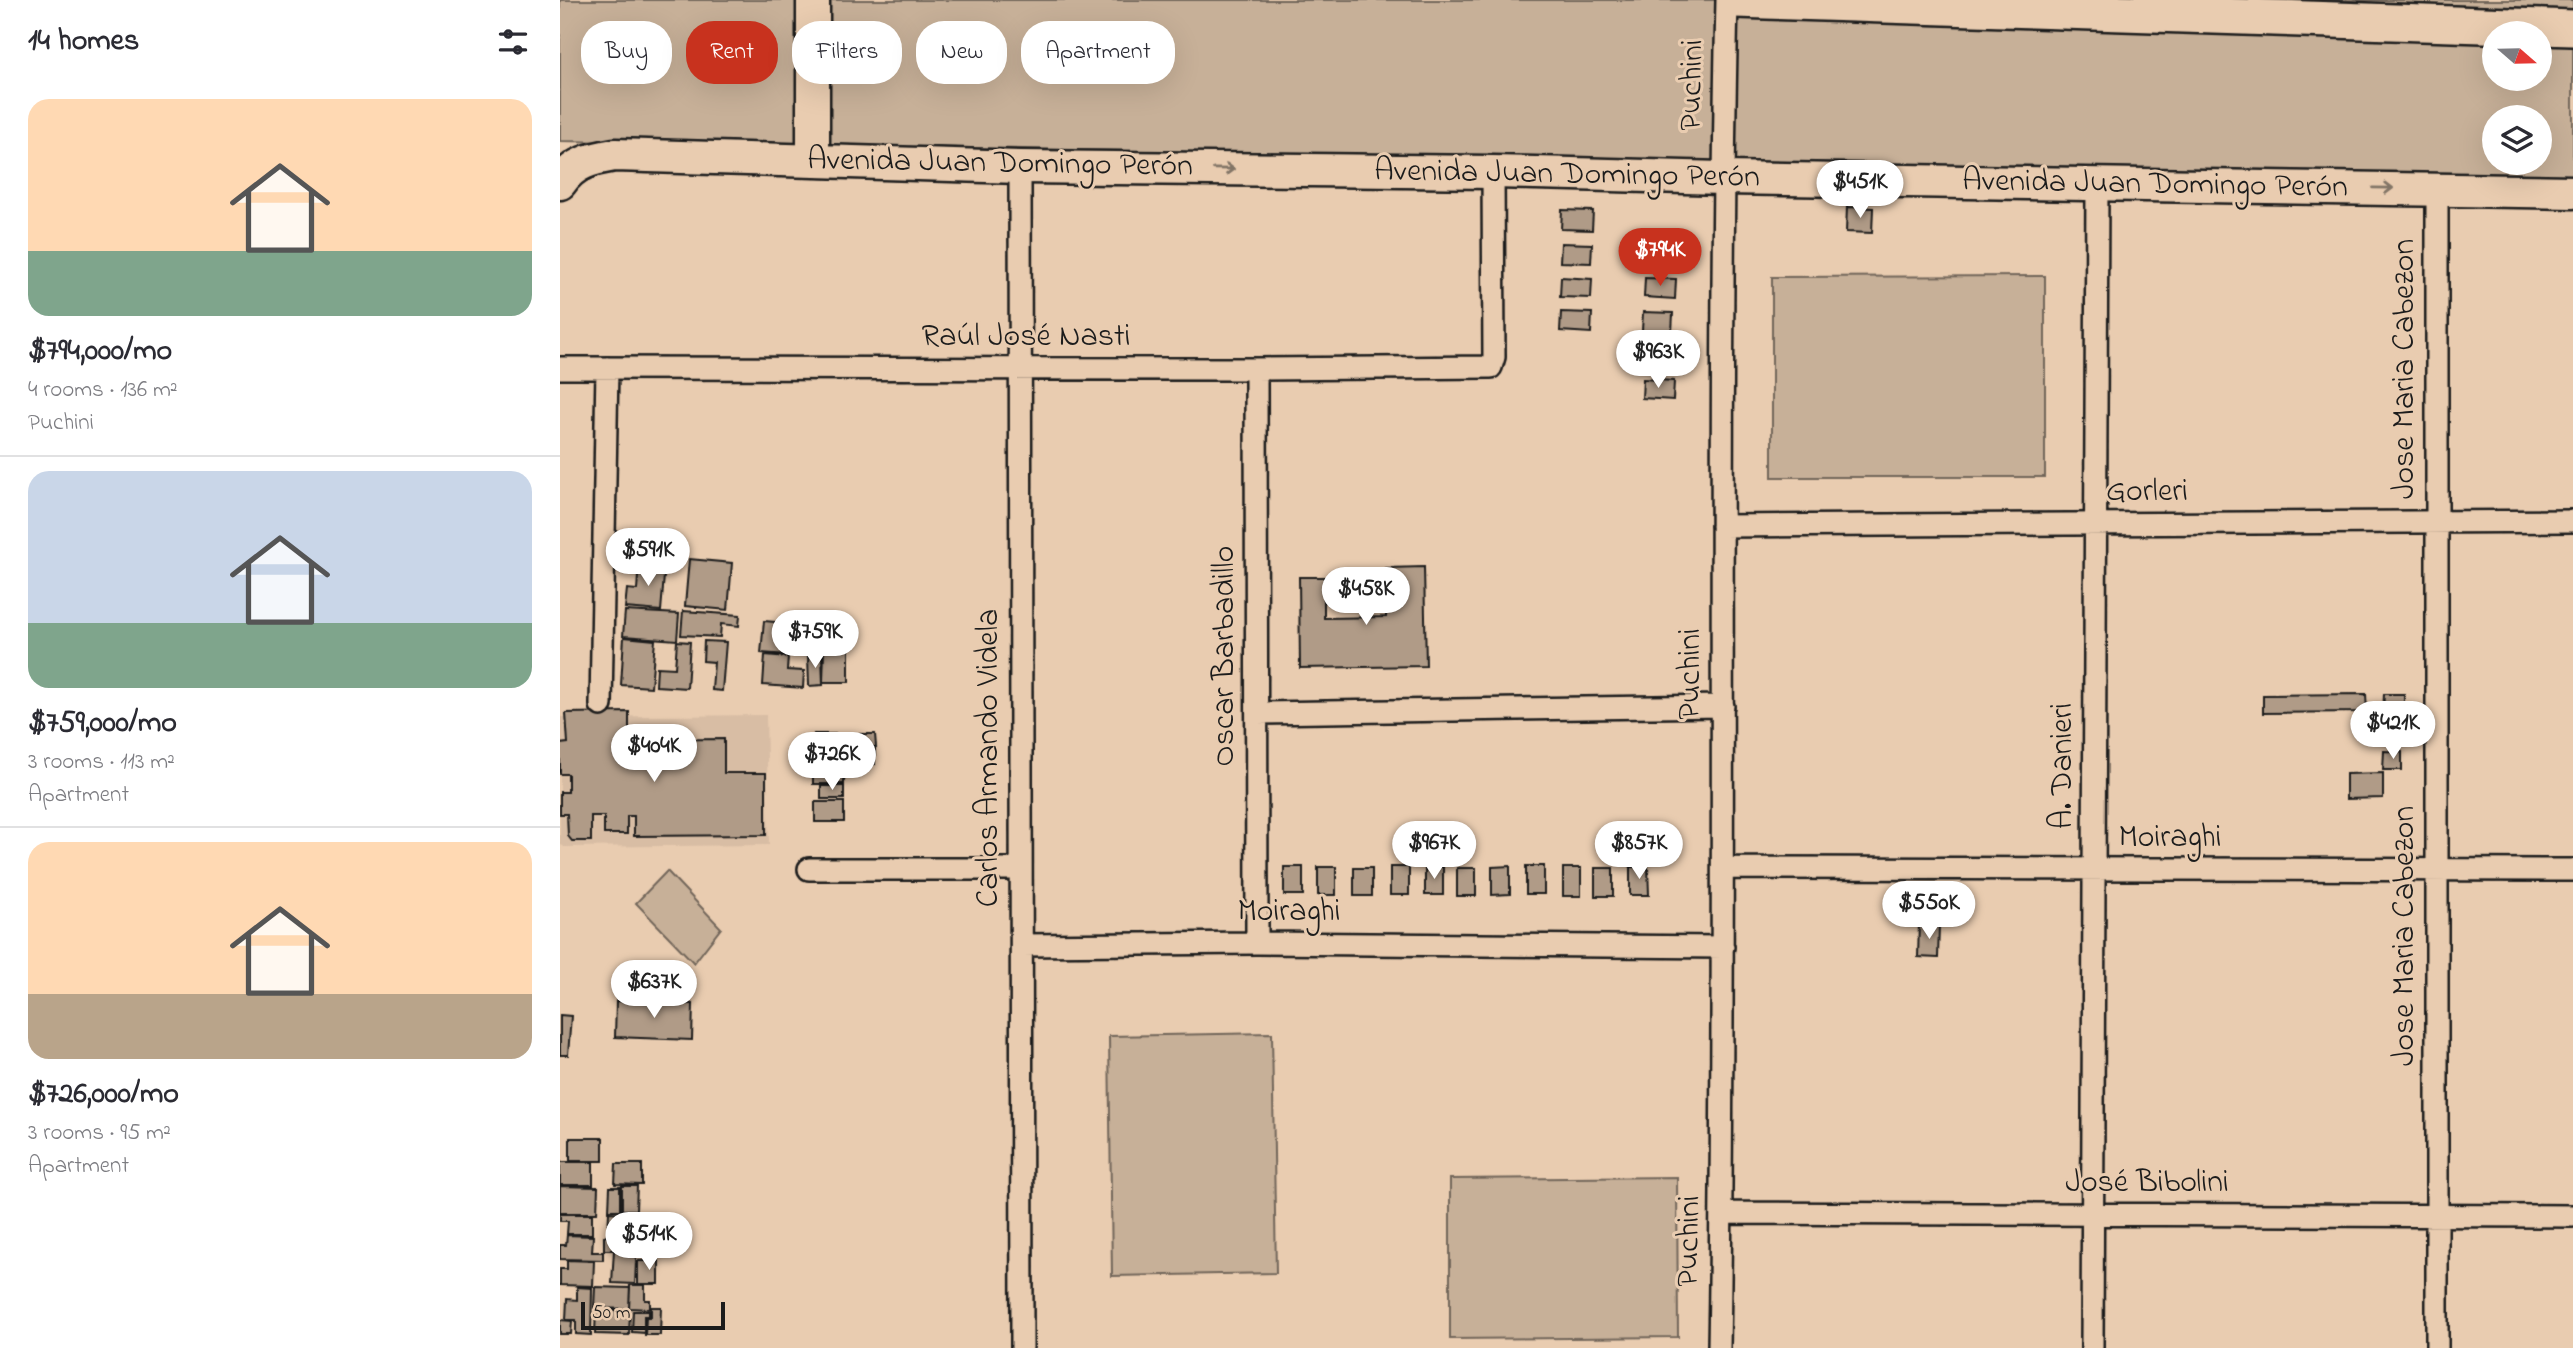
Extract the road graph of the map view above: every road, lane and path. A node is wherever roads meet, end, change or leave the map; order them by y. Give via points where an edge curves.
1 (813, 0) edge
2 (1727, 0) edge
3 (1736, 0) edge
4 (2573, 27) edge
5 (813, 161) junction
6 (1020, 167) junction
7 (1493, 172) junction
8 (563, 178) edge
9 (1723, 178) junction
10 (2097, 184) junction
11 (2437, 189) junction
12 (2573, 192) edge
13 (560, 368) edge
14 (607, 368) junction
15 (1020, 369) junction
16 (1256, 369) junction
17 (2573, 521) edge
18 (2437, 522) junction
19 (2095, 524) junction
20 (1722, 526) junction
21 (601, 705) dead end
22 (1723, 706) junction
23 (1256, 713) junction
24 (1724, 868) junction
25 (809, 869) dead end
26 (1020, 869) junction
27 (2094, 869) junction
28 (2437, 870) junction
29 (2573, 870) edge
30 (1257, 943) junction
31 (1022, 945) junction
32 (1723, 947) junction
33 (1722, 1213) junction
34 (2092, 1215) junction
35 (2437, 1216) junction
36 (2573, 1216) edge
37 (1022, 1348) edge
38 (1719, 1348) edge
39 (2092, 1348) edge
40 (2437, 1348) edge

1 - 5 main road
2 - 9 street, Puchini
3 - 4 main road
5 - 6 main road, Avenida Juan Domingo Perón
5 - 8 main road, Avenida Juan Domingo Perón via 615,155 587,159
6 -> 7 main road, Avenida Juan Domingo Perón
6 - 15 street, Carlos Armando Videla
7 - 9 main road, Avenida Juan Domingo Perón
7 - 16 street, Raúl José Nasti via 1491,367
9 - 10 main road, Avenida Juan Domingo Perón
9 - 20 street, Puchini
10 -> 11 main road, Avenida Juan Domingo Perón
10 - 19 street, A. Danieri
11 - 12 main road, Avenida Juan Domingo Perón
11 - 18 street, Jose Maria Cabezon
13 - 14 street, Raúl José Nasti
14 - 15 street, Raúl José Nasti
14 - 21 street
15 - 16 street, Raúl José Nasti
15 - 26 street, Carlos Armando Videla
16 - 23 street, Oscar Barbadillo
17 - 18 street, Gorleri
18 - 19 street, Gorleri
18 - 28 street, Jose Maria Cabezon
19 - 20 street, Gorleri
19 - 27 street, A. Danieri
20 - 22 street, Puchini
22 - 23 street
22 - 24 street, Puchini
23 - 30 street, Oscar Barbadillo
24 - 27 street, Moiraghi
24 - 32 street, Puchini
25 - 26 street
26 - 31 street, Carlos Armando Videla
27 - 28 street, Moiraghi
27 - 34 street, A. Danieri
28 - 29 street, Moiraghi
28 - 35 street, Jose Maria Cabezon
30 - 31 street, Moiraghi
30 - 32 street, Moiraghi
31 - 37 street, Carlos Armando Videla
32 - 33 street, Puchini
33 - 34 street, José Bibolini
33 - 38 street, Puchini
34 - 35 street, José Bibolini
34 - 39 street, A. Danieri
35 - 36 street, José Bibolini
35 - 40 street, Jose Maria Cabezon

